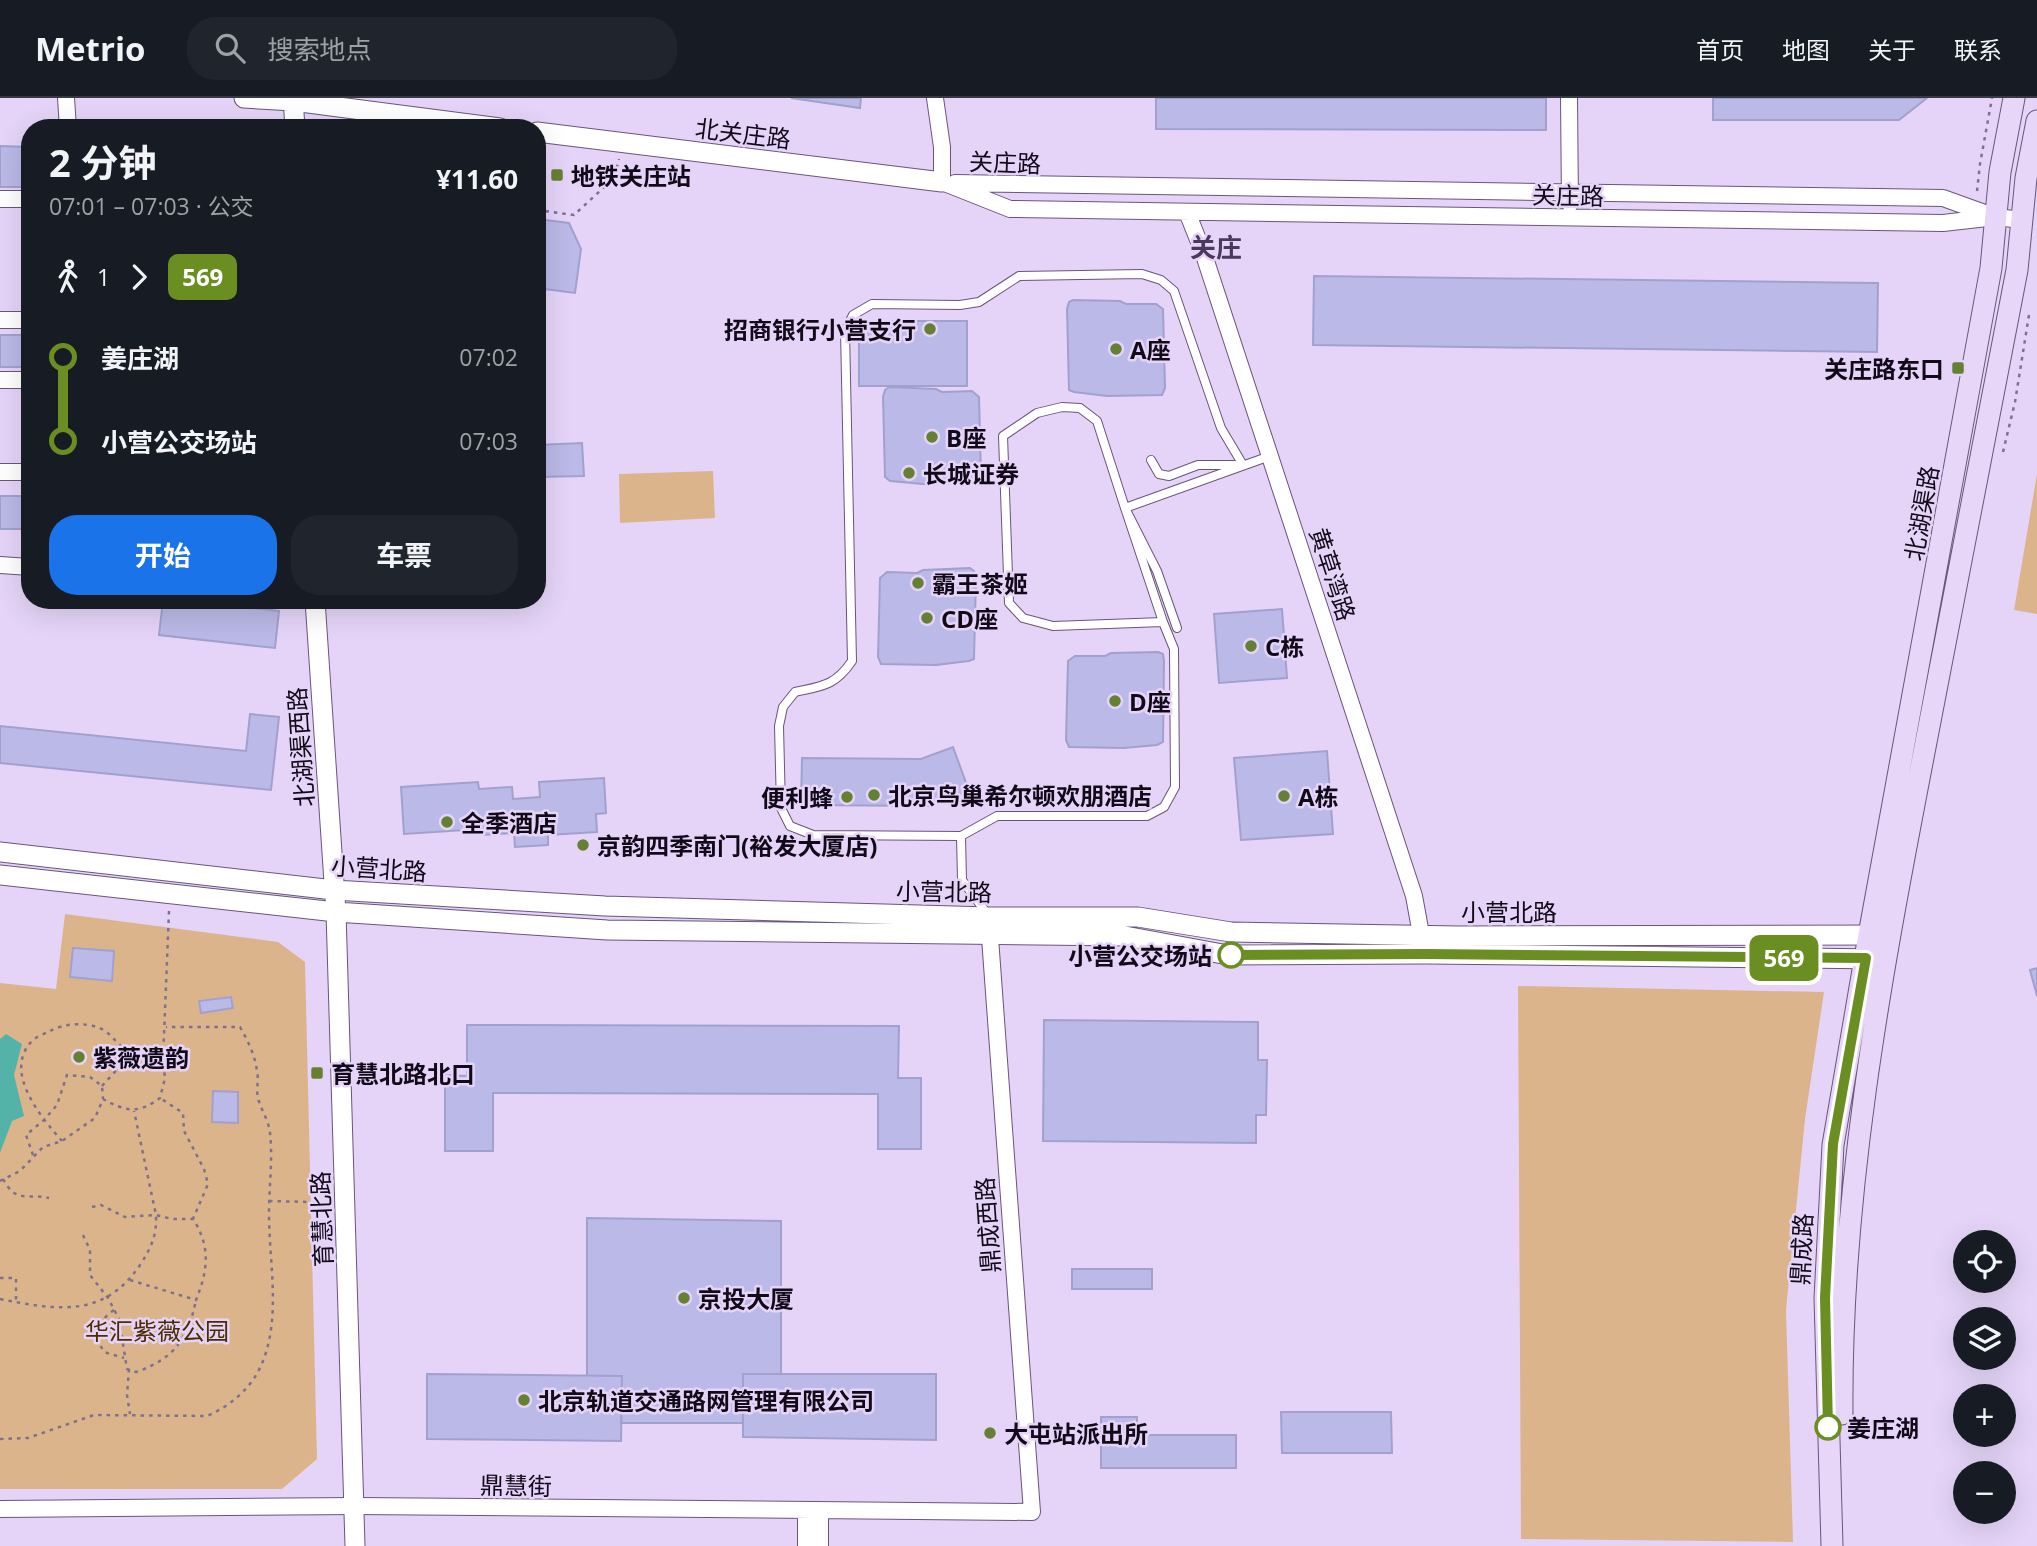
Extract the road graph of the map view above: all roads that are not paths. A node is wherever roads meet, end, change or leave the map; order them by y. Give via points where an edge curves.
1 (66, 98) edge
2 (244, 98) edge
3 (935, 98) edge
4 (1569, 98) edge
5 (2014, 98) edge
6 (293, 99) edge
7 (67, 119) edge
8 (294, 119) edge
9 (436, 119) edge
10 (2037, 121) edge
11 (546, 133) edge
12 (942, 182) junction
13 (1570, 193) junction
14 (0, 199) edge
15 (21, 199) edge
16 (1187, 212) junction
17 (1996, 217) junction
18 (1570, 218) junction
19 (2022, 220) junction
20 (0, 320) edge
21 (21, 320) edge
22 (0, 380) edge
23 (21, 380) edge
24 (1270, 456) junction
25 (1151, 460) dead end
26 (1243, 465) junction
27 (0, 472) edge
28 (21, 472) edge
29 (1125, 508) junction
30 (0, 565) edge
31 (21, 566) edge
32 (316, 609) edge
33 (1163, 622) junction
34 (1177, 628) dead end
35 (961, 836) junction
36 (0, 852) edge
37 (0, 876) edge
38 (334, 890) junction
39 (336, 912) junction
40 (989, 926) junction
41 (1879, 935) junction
42 (1423, 944) junction
43 (1876, 959) junction
44 (356, 1506) junction
45 (0, 1508) edge
46 (813, 1510) junction
47 (1031, 1512) joint
48 (355, 1546) edge
49 (806, 1546) edge
50 (820, 1546) edge
51 (1832, 1546) edge
52 (1844, 1546) edge

1 - 7 street
2 - 6 street
3 - 12 street
4 - 13 street
5 - 17 main road, 北湖渠路
6 - 8 street
6 - 9 street
10 - 19 main road, 北湖渠路
11 - 12 street, 北关庄路
12 - 13 street, 关庄路
12 - 16 street, 关庄路 via 1010,209
13 - 17 street, 关庄路 via 1943,198
13 - 18 street
14 - 15 street
16 - 18 street, 关庄路
16 - 24 street, 黄草湾路
17 - 18 street, 关庄路 via 1943,223
17 - 19 street, 关庄路
17 - 41 main road, 北湖渠路 via 1992,268
19 - 41 main road, 北湖渠路 via 2017,270
20 - 21 street
22 - 23 street
24 - 26 lane
24 - 42 street, 黄草湾路 via 1414,896
25 - 26 lane via 1159,474 1169,476 1198,465
26 - 29 lane
26 - 35 lane via 1221,428 1174,291 1161,280 1142,274 1019,276 979,302 872,304 853,315 845,331 852,661 842,676 794,692 783,707 779,726 781,808 790,826 813,835
27 - 28 street
29 - 33 lane
29 - 33 lane via 1097,421 1080,408 1037,413 1003,436 1009,603 1023,618 1053,626
29 - 34 lane via 1157,570
30 - 31 street
32 - 38 street, 北湖渠西路
33 - 35 lane via 1174,649 1175,787 1164,807 1147,816 997,816
35 - 40 lane via 962,880
36 - 38 street, 小营北路
37 - 39 street, 小营北路
38 - 39 street, 育慧北路
38 - 40 street, 小营北路
39 - 40 street, 小营北路 via 607,930
39 - 44 street, 育慧北路
40 - 42 street, 小营北路 via 1125,936 1227,955
40 - 47 street, 鼎成西路
41 - 42 street, 小营北路
41 - 43 main road
42 - 43 street, 小营北路
43 - 51 main road, 鼎成路 via 1833,1144 1825,1298
43 - 52 main road, 鼎成路 via 1845,1296
44 - 45 street, 鼎慧街
44 - 46 street, 鼎慧街
44 - 48 street, 育慧北路
46 - 47 street, 鼎慧街
46 - 49 street
46 - 50 street

